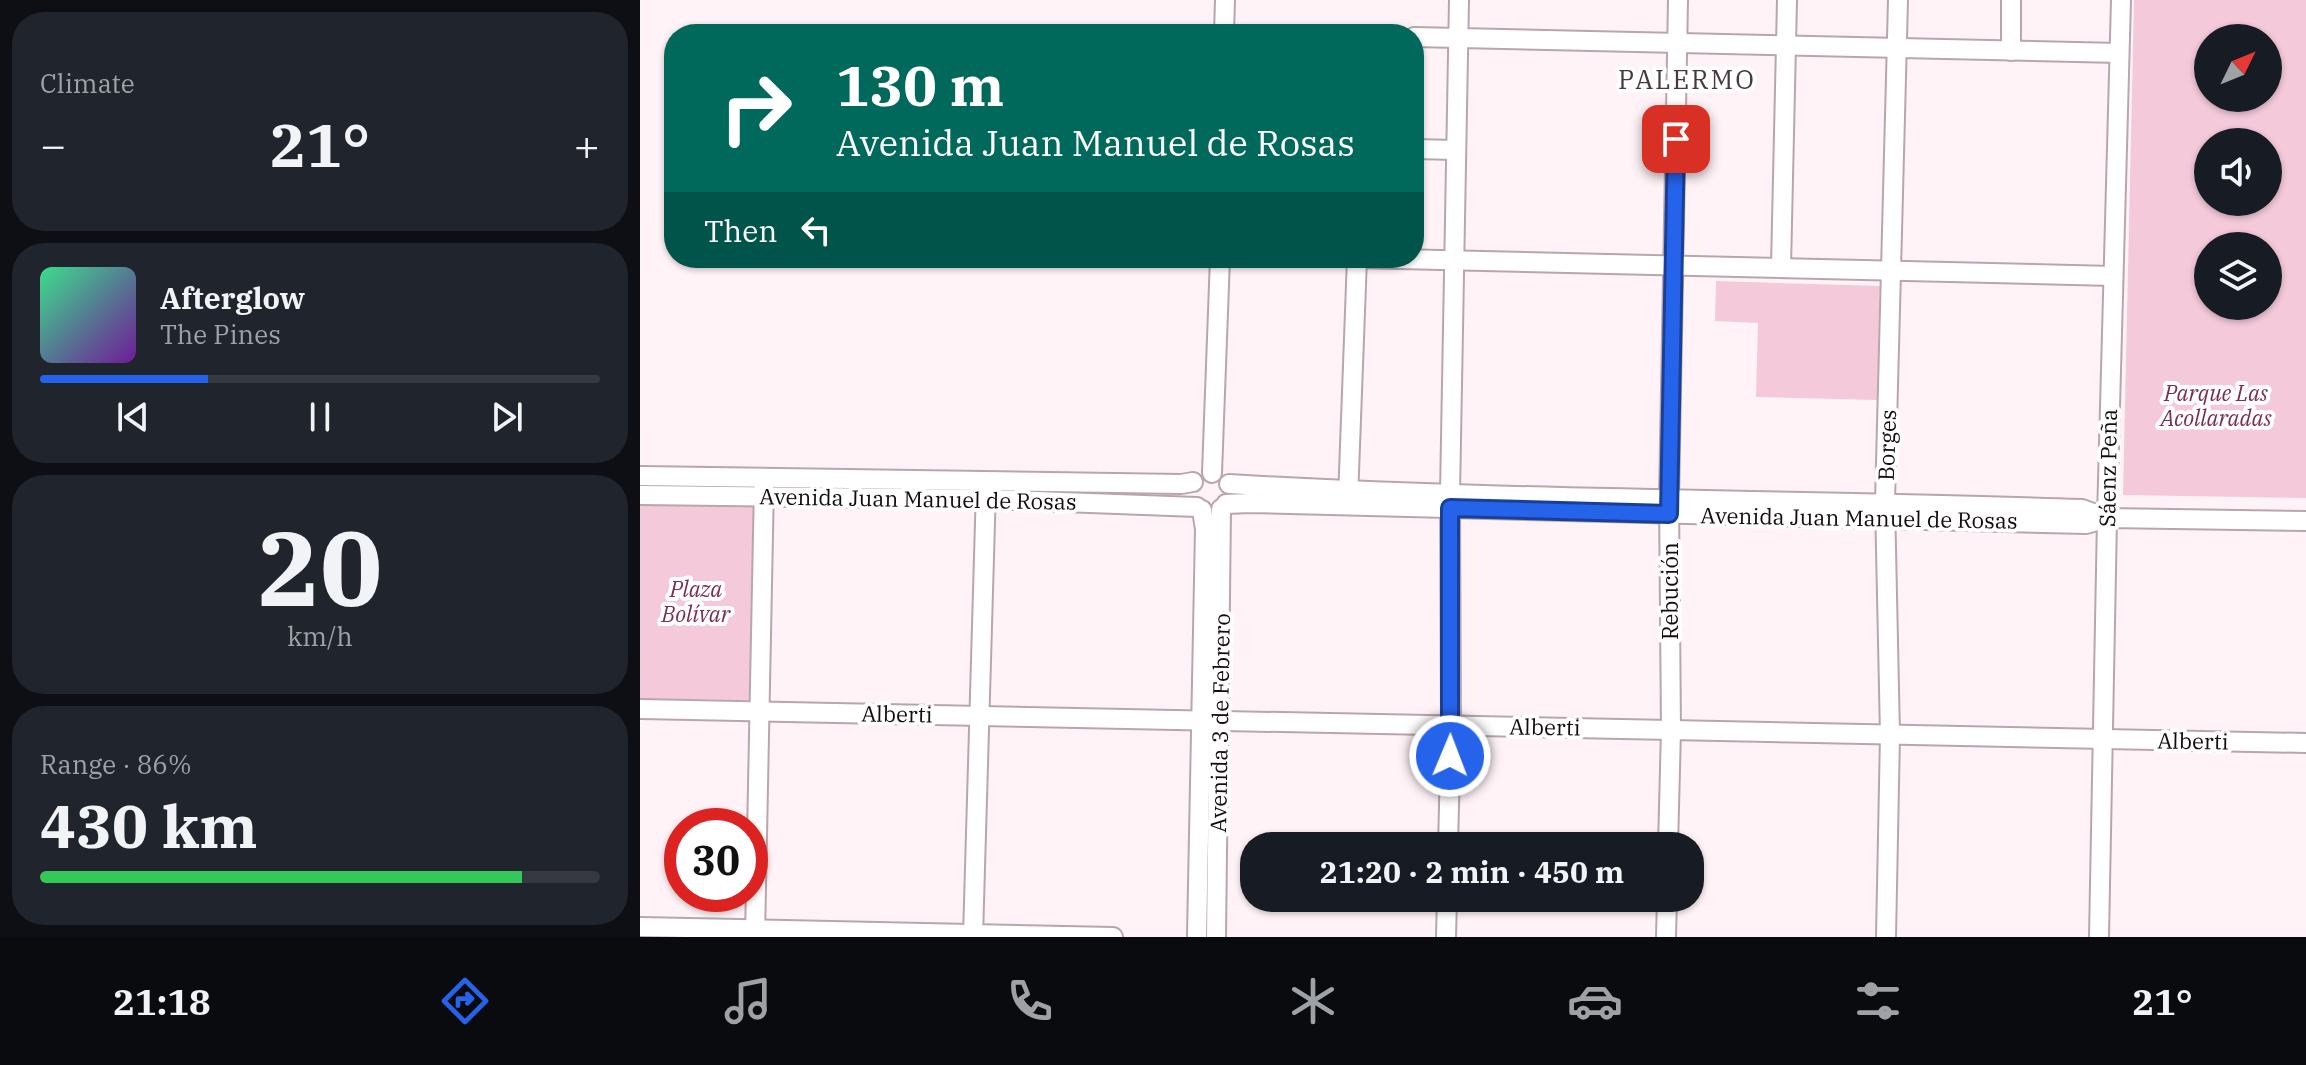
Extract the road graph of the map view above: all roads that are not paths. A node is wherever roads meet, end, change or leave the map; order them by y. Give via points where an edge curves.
1 (1225, 0) edge
2 (1459, 0) edge
3 (1678, 0) edge
4 (1787, 0) edge
5 (1898, 0) edge
6 (2011, 0) edge
7 (2121, 0) edge
8 (1224, 24) edge
9 (1424, 37) edge
10 (1458, 37) junction
11 (1678, 44) junction
12 (1787, 46) junction
13 (1897, 49) junction
14 (2011, 51) junction
15 (2119, 53) junction
16 (1424, 149) edge
17 (1456, 150) junction
18 (1424, 259) edge
19 (1454, 259) junction
20 (1673, 265) junction
21 (1781, 267) junction
22 (1220, 268) edge
23 (1356, 268) edge
24 (1892, 269) junction
25 (2113, 276) junction
26 (1212, 473) junction
27 (640, 476) edge
28 (987, 480) junction
29 (1193, 482) junction
30 (1229, 484) junction
31 (763, 487) junction
32 (640, 495) edge
33 (1348, 498) junction
34 (984, 499) junction
35 (1450, 501) junction
36 (1669, 506) junction
37 (1212, 508) junction
38 (1886, 510) junction
39 (2107, 518) junction
40 (2306, 521) edge
41 (640, 709) edge
42 (761, 711) junction
43 (977, 716) junction
44 (1211, 721) junction
45 (1451, 726) junction
46 (1671, 730) junction
47 (1890, 735) junction
48 (2102, 739) junction
49 (2306, 743) edge
50 (1448, 832) edge
51 (1668, 832) edge
52 (1447, 912) edge
53 (1667, 912) edge
54 (640, 927) edge
55 (755, 933) edge
56 (973, 936) edge
57 (1113, 937) edge
58 (1197, 937) edge
59 (1216, 937) edge
60 (1446, 937) edge
61 (1666, 937) edge
62 (1886, 937) edge
63 (2099, 937) edge

1 - 8 street
2 - 10 street
3 - 11 street, Rebución
4 - 12 street
5 - 13 street, Borges
6 - 14 street
7 - 15 street, Sáenz Peña
9 - 10 street
10 - 11 street
10 - 17 street
11 - 12 street
11 - 20 street, Rebución
12 - 13 street
12 - 21 street
13 - 14 street
13 - 24 street, Borges
14 - 15 street
15 - 25 street, Sáenz Peña
16 - 17 street
17 - 19 street
18 - 19 street
19 - 20 street
19 - 35 street
20 - 21 street
20 - 36 street, Rebución
21 - 24 street
22 - 26 street
23 - 33 street
24 - 25 street
24 - 38 street, Borges
25 - 39 street, Sáenz Peña
26 - 29 street
26 - 30 street
27 - 31 street, Avenida Juan Manuel de Rosas
28 - 29 street, Avenida Juan Manuel de Rosas
28 - 31 street, Avenida Juan Manuel de Rosas
28 - 34 street
29 - 37 street via 1191,495
30 - 33 street, Avenida Juan Manuel de Rosas
30 - 37 street via 1230,492
31 - 32 street, Avenida Juan Manuel de Rosas
31 - 34 street, Avenida Juan Manuel de Rosas
31 - 42 street
33 - 35 street, Avenida Juan Manuel de Rosas
33 - 37 street, Avenida Juan Manuel de Rosas
34 - 37 street, Avenida Juan Manuel de Rosas
34 - 43 street
35 - 36 street, Avenida Juan Manuel de Rosas
35 - 45 street
36 - 38 street, Avenida Juan Manuel de Rosas
36 - 46 street, Rebución
37 - 44 street, Avenida 3 de Febrero via 1205,529
38 - 39 street, Avenida Juan Manuel de Rosas via 2086,524
38 - 47 street, Borges
39 - 40 street, Avenida Juan Manuel de Rosas
39 - 48 street, Sáenz Peña
41 - 42 street, Alberti
42 - 43 street, Alberti
42 - 55 street
43 - 44 street, Alberti
43 - 56 street
44 - 45 street, Alberti
44 - 58 street, Avenida 3 de Febrero
44 - 59 street, Avenida 3 de Febrero
45 - 46 street, Alberti
45 - 50 street
46 - 47 street, Alberti
46 - 51 street, Rebución
47 - 48 street, Alberti
47 - 62 street, Borges
48 - 49 street, Alberti
48 - 63 street, Sáenz Peña
52 - 60 street
53 - 61 street
54 - 55 street
55 - 56 street
56 - 57 street

